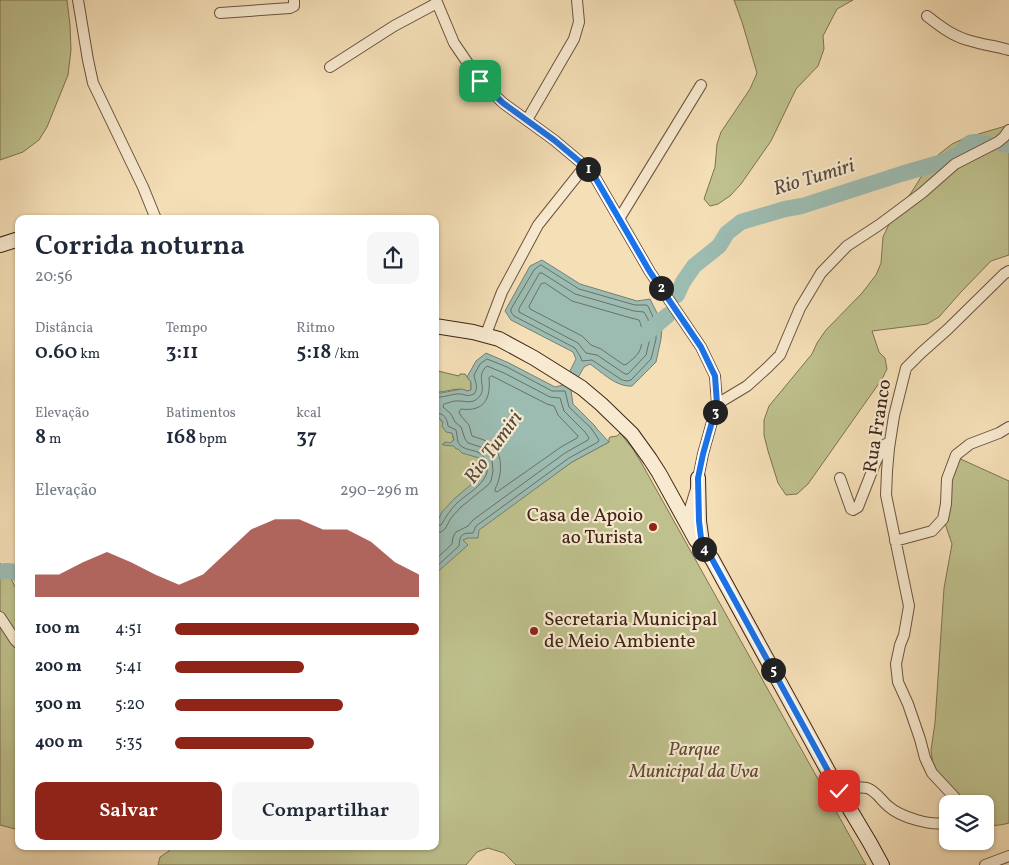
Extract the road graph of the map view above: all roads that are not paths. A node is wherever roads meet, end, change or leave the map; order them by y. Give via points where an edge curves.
1 (78, 0) edge
2 (294, 0) edge
3 (577, 0) edge
4 (436, 1) edge
5 (220, 13) dead end
6 (927, 16) dead end
7 (1009, 50) edge
8 (330, 67) dead end
9 (701, 85) dead end
10 (527, 120) junction
11 (1009, 130) edge
12 (585, 166) junction
13 (154, 215) edge
14 (618, 218) junction
15 (15, 240) edge
16 (0, 245) edge
17 (1009, 271) edge
18 (439, 327) edge
19 (486, 334) junction
20 (717, 404) junction
21 (1009, 427) edge
22 (890, 442) junction
23 (698, 478) junction
24 (840, 478) dead end
25 (686, 522) junction
26 (895, 541) junction
27 (704, 549) junction
28 (0, 617) edge
29 (15, 640) edge
30 (839, 791) junction
31 (952, 795) edge
32 (939, 824) edge
33 (1009, 856) edge
34 (882, 865) edge
35 (985, 865) edge

1 - 13 street via 93,83
2 - 5 street via 294,6 290,8
3 - 10 street via 579,22 574,39
4 - 8 street
4 - 10 street via 454,43 480,81
6 - 7 street via 948,32
9 - 14 street
10 - 12 street
11 - 20 street via 998,142 955,164 922,193 847,246 821,273 800,308 780,355 747,386
12 - 14 street
12 - 19 street via 538,225 502,292
14 - 20 street via 701,347 715,376
15 - 16 street
17 - 22 street, Rua Franco via 906,368
18 - 19 street
19 - 25 street via 534,358 601,404 632,434 660,473
20 - 23 street
21 - 26 street via 970,444 956,455 947,480 943,519 932,530
22 - 24 street via 884,445 858,506 853,510
22 - 26 street, Rua Franco via 886,495
23 - 25 street
23 - 27 street via 699,521
25 - 27 street
26 - 31 street, Rua Franco via 909,606 896,664 898,682 932,774
27 - 30 street
28 - 29 street
30 - 32 street via 869,788 904,816
30 - 34 street
33 - 35 street

